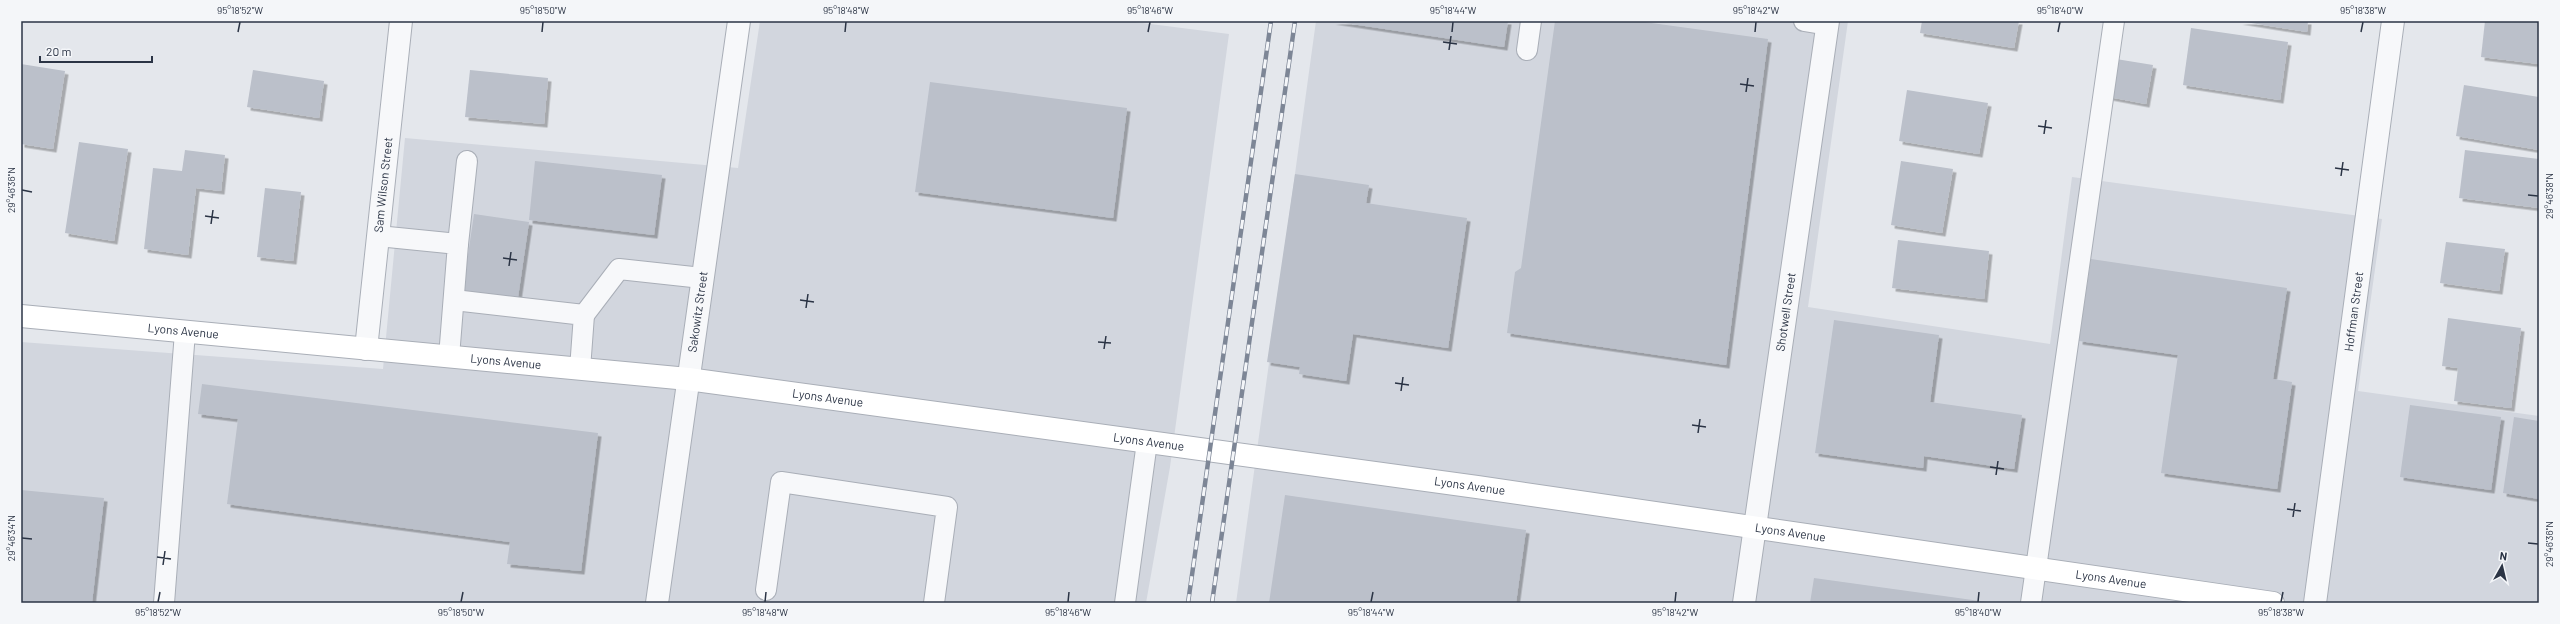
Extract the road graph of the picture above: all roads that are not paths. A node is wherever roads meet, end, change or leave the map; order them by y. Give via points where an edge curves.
1 (401, 21) edge
2 (739, 21) edge
3 (1531, 21) edge
4 (1804, 21) edge
5 (2114, 21) edge
6 (2393, 21) edge
7 (1828, 23) edge
8 (1527, 50) dead end
9 (467, 161) dead end
10 (378, 236) junction
11 (458, 244) junction
12 (702, 278) junction
13 (454, 300) junction
14 (584, 315) junction
15 (21, 316) edge
16 (185, 332) junction
17 (366, 349) junction
18 (449, 357) junction
19 (580, 369) junction
20 (688, 379) junction
21 (1147, 442) junction
22 (1755, 526) junction
23 (2036, 567) junction
24 (766, 590) dead end
25 (164, 603) edge
26 (657, 603) edge
27 (934, 603) edge
28 (1125, 603) edge
29 (1744, 603) edge
30 (2031, 603) edge
31 (2273, 603) edge
32 (2315, 603) edge

1 - 10 street, Sam Wilson Street
2 - 12 street, Sakowitz Street
3 - 8 lane
4 - 7 lane
5 - 23 lane
6 - 32 street, Hoffman Street
7 - 22 street, Shotwell Street
9 - 11 lane
10 - 11 lane
10 - 17 street, Sam Wilson Street
11 - 13 lane
12 - 14 lane via 619,269
12 - 20 street, Sakowitz Street
13 - 14 lane
13 - 18 lane
14 - 19 lane
15 - 16 street, Lyons Avenue
16 - 17 street, Lyons Avenue
16 - 25 lane
17 - 18 street, Lyons Avenue
18 - 19 street, Lyons Avenue
19 - 20 street, Lyons Avenue
20 - 21 street, Lyons Avenue
20 - 26 street, Sakowitz Street
21 - 22 street, Lyons Avenue
21 - 28 lane
22 - 23 street, Lyons Avenue
22 - 29 street, Shotwell Street
23 - 30 lane
23 - 31 street, Lyons Avenue
24 - 27 lane via 781,482 948,507

